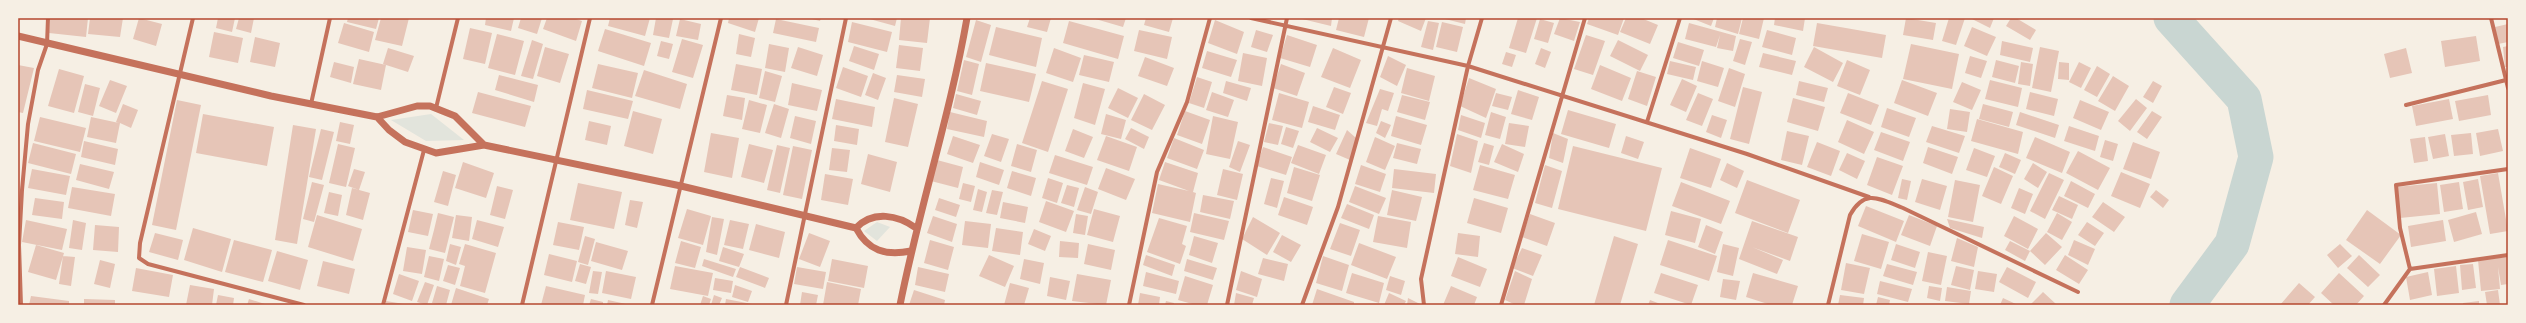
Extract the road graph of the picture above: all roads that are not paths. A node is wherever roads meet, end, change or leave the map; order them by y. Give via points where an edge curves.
1 (48, 18) edge
2 (194, 18) edge
3 (330, 18) edge
4 (458, 18) edge
5 (590, 18) edge
6 (721, 18) edge
7 (846, 18) edge
8 (967, 18) edge
9 (1210, 18) edge
10 (1251, 18) edge
11 (1287, 18) edge
12 (1391, 18) edge
13 (1482, 18) edge
14 (1585, 18) edge
15 (1680, 18) edge
16 (2491, 18) edge
17 (1286, 26) junction
18 (18, 36) edge
19 (47, 44) junction
20 (1384, 46) junction
21 (1468, 66) junction
22 (180, 75) junction
23 (2506, 80) junction
24 (2508, 88) edge
25 (1564, 95) junction
26 (311, 104) junction
27 (2406, 105) dead end
28 (436, 108) junction
29 (378, 117) junction
30 (1648, 122) junction
31 (484, 145) junction
32 (424, 150) junction
33 (557, 160) junction
34 (2508, 169) edge
35 (680, 186) junction
36 (1869, 197) junction
37 (806, 217) junction
38 (856, 228) junction
39 (916, 228) junction
40 (911, 251) junction
41 (2508, 255) edge
42 (2410, 268) junction
43 (2078, 292) dead end
44 (21, 305) edge
45 (304, 305) edge
46 (383, 305) edge
47 (522, 305) edge
48 (652, 305) edge
49 (786, 305) edge
50 (900, 305) edge
51 (1129, 305) edge
52 (1227, 305) edge
53 (1302, 305) edge
54 (1424, 305) edge
55 (1501, 305) edge
56 (1828, 305) edge
57 (2384, 305) edge

1 - 19 street
2 - 22 street
3 - 26 street
4 - 28 street
5 - 33 street
6 - 35 street
7 - 37 street
8 - 39 street via 958,70
9 - 51 street via 1188,102 1157,172
10 - 17 street
11 - 17 street
12 - 20 street
13 - 21 street
14 - 25 street
15 - 30 street
16 - 23 street
17 - 20 street
17 - 52 street
18 - 19 street
19 - 22 street
19 - 44 street via 38,70 28,124 22,182 19,245
20 - 21 street
20 - 53 street via 1338,207
21 - 25 street
21 - 54 street via 1422,279
22 - 26 street
22 - 45 street via 140,243 139,258 148,264
23 - 24 street
23 - 27 street
25 - 30 street
25 - 55 street
26 - 29 street
28 - 29 street via 417,106
28 - 31 street via 454,116
29 - 32 street via 389,130 405,142
30 - 36 street
31 - 32 street via 443,152
31 - 33 street
32 - 46 street
33 - 35 street
33 - 47 street
34 - 42 street via 2396,185 2400,228
35 - 37 street
35 - 48 street
36 - 43 street via 1903,208
36 - 56 street via 1855,205 1850,215
37 - 38 street via 834,221
37 - 49 street
38 - 39 street via 873,217 882,216 907,222
38 - 40 street via 868,245 881,252
39 - 40 street
40 - 50 street
41 - 42 street
42 - 57 street

